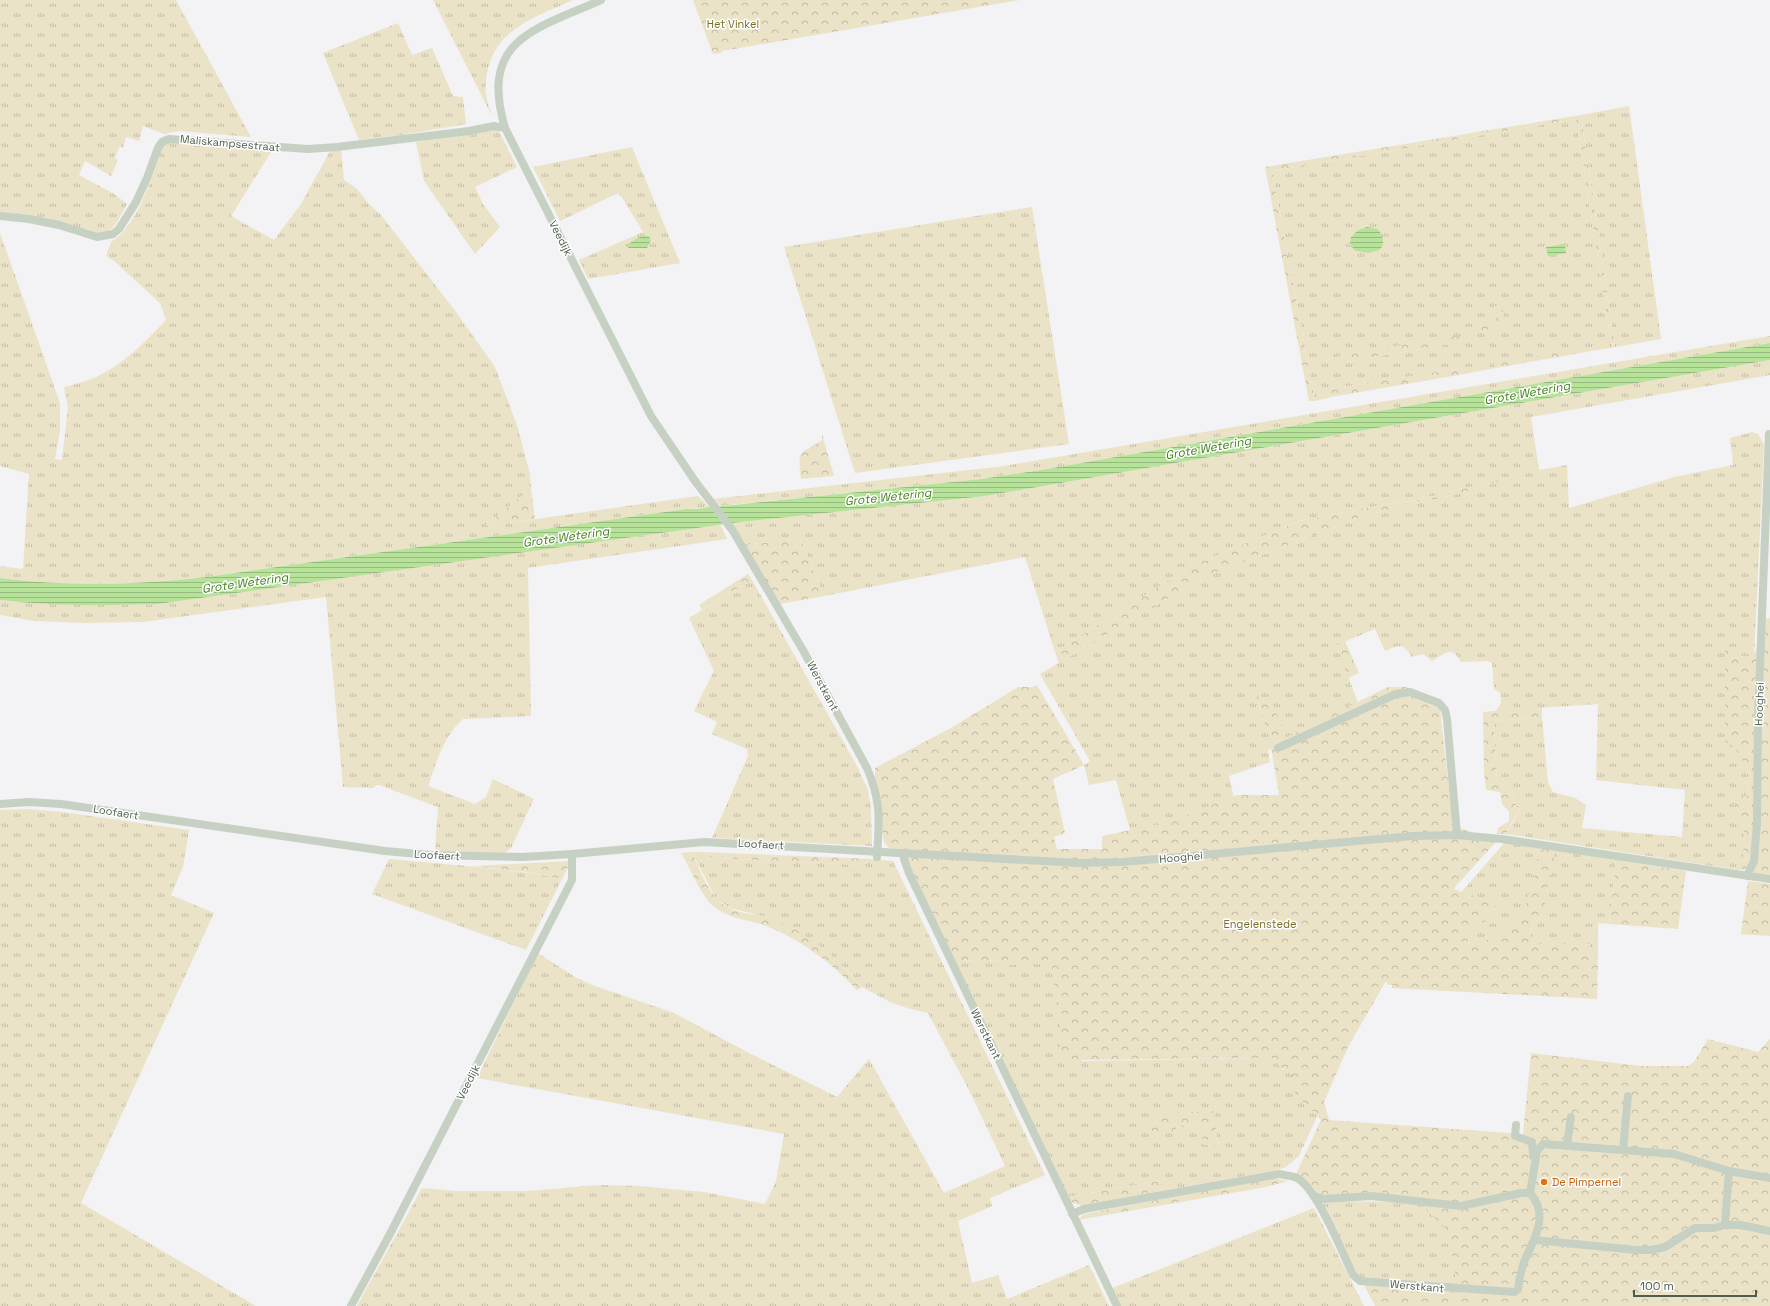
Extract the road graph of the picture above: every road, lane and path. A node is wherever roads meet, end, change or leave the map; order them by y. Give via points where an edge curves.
1 (601, 0) edge
2 (501, 115) junction
3 (494, 126) junction
4 (505, 128) junction
5 (0, 216) edge
6 (1769, 434) dead end
7 (733, 531) joint
8 (1278, 748) dead end
9 (0, 804) edge
10 (1457, 835) junction
11 (904, 853) junction
12 (572, 854) junction
13 (877, 854) junction
14 (1747, 876) junction
15 (1770, 879) edge
16 (1628, 1096) dead end
17 (1571, 1117) dead end
18 (1516, 1125) dead end
19 (1567, 1146) junction
20 (1623, 1150) junction
21 (1536, 1162) junction
22 (1729, 1171) junction
23 (1770, 1178) edge
24 (1530, 1193) junction
25 (1314, 1196) junction
26 (1072, 1214) junction
27 (1725, 1225) junction
28 (1770, 1231) edge
29 (1535, 1240) junction
30 (351, 1306) edge
31 (1117, 1306) edge

1 - 2 street, Veedijk via 530,32 515,44 505,57 497,83
2 - 3 street
2 - 4 street, Veedijk
3 - 4 street, Maliskampsestraat
3 - 5 street, Maliskampsestraat via 337,148 308,149 169,139 162,142 158,148 136,202 113,234 97,237 59,225
4 - 7 street, Veedijk via 651,416
6 - 14 street, Hooghei via 1758,718 1757,823 1754,861
7 - 13 street, Werstkant via 804,652 867,768 878,802 880,820
8 - 10 street via 1396,694 1410,692 1440,703 1447,719
9 - 12 street, Loofaert via 62,804 430,855 494,857
10 - 11 street, Hooghei via 1413,836 1123,862 1078,863
10 - 14 street, Hooghei via 1557,846
11 - 13 street, Loofaert
11 - 26 street, Werstkant via 909,873
12 - 13 street, Loofaert via 704,842
12 - 30 street, Veedijk via 572,880
14 - 15 street, Hooghei
16 - 20 street
17 - 19 street
18 - 21 street via 1515,1136 1532,1142
19 - 20 street
19 - 21 street via 1543,1144 1537,1151
20 - 22 street via 1674,1154
21 - 24 street
22 - 23 street
22 - 27 street
24 - 25 street via 1461,1206 1371,1196 1324,1199
24 - 29 street, Werstkant via 1538,1204 1540,1219
25 - 26 street, Werstkant via 1297,1178 1279,1174 1084,1209
25 - 29 street, Werstkant via 1353,1275 1360,1281 1515,1292 1518,1290 1524,1263
26 - 31 street, Werstkant
27 - 28 street via 1741,1224
27 - 29 street via 1695,1228 1665,1247 1651,1250

